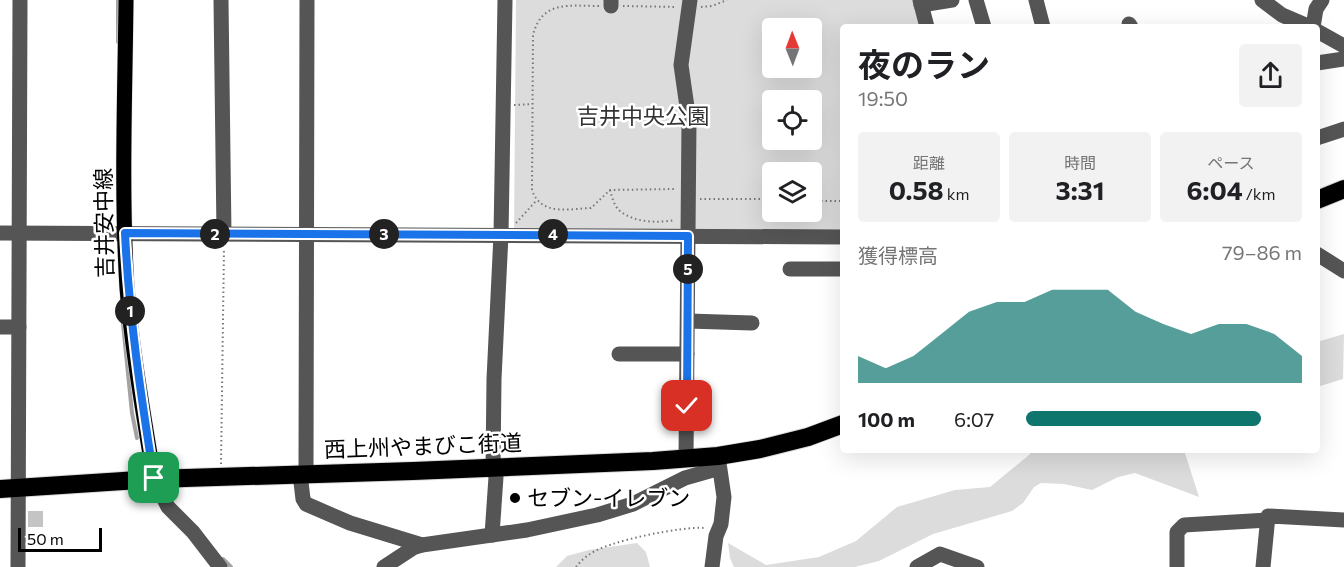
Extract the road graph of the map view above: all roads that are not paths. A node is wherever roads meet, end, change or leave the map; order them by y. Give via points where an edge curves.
1 (20, 0) edge
2 (126, 0) edge
3 (221, 0) edge
4 (307, 0) edge
5 (505, 0) edge
6 (952, 0) edge
7 (976, 0) edge
8 (1036, 0) edge
9 (1262, 0) edge
10 (1322, 0) edge
11 (690, 3) edge
12 (920, 3) edge
13 (926, 24) edge
14 (983, 24) edge
15 (1042, 24) edge
16 (1304, 24) edge
17 (1313, 24) edge
18 (1320, 33) edge
19 (1344, 46) edge
20 (1344, 59) edge
21 (1320, 63) edge
22 (1344, 129) edge
23 (1320, 137) edge
24 (1344, 189) edge
25 (1320, 199) edge
26 (0, 233) edge
27 (125, 233) junction
28 (19, 234) junction
29 (224, 234) junction
30 (306, 234) junction
31 (508, 234) junction
32 (688, 236) junction
33 (840, 237) edge
34 (1320, 256) edge
35 (790, 268) dead end
36 (840, 269) edge
37 (1344, 271) edge
38 (688, 321) junction
39 (752, 323) dead end
40 (0, 327) edge
41 (19, 327) junction
42 (619, 354) dead end
43 (687, 354) junction
44 (840, 425) edge
45 (686, 459) junction
46 (716, 463) junction
47 (494, 468) junction
48 (303, 474) junction
49 (154, 478) junction
50 (9, 488) edge
51 (1268, 520) junction
52 (1344, 520) edge
53 (492, 535) junction
54 (422, 545) junction
55 (18, 567) edge
56 (220, 567) edge
57 (384, 567) edge
58 (712, 567) edge
59 (916, 567) edge
60 (977, 567) edge
61 (1177, 567) edge
62 (1263, 567) edge

1 - 28 street
2 - 27 main road, 吉井安中線
3 - 29 street
4 - 30 street
5 - 31 street
6 - 12 street
7 - 14 street
8 - 15 street
9 - 16 street via 1282,15
10 - 17 street
11 - 32 street via 681,65 689,121
12 - 13 street
18 - 19 street
20 - 21 street
22 - 23 street
24 - 25 highway
26 - 28 street
27 - 28 street
27 - 29 street
27 - 49 main road, 吉井安中線 via 132,333
28 - 41 street
29 - 30 street
30 - 31 street
30 - 48 street
31 - 32 street
31 - 47 street via 494,379
32 - 33 street
32 - 38 street
34 - 37 street
35 - 36 street
38 - 39 street
38 - 43 street
40 - 41 street
41 - 50 street
42 - 43 street
43 - 45 street
44 - 46 highway, 西上州やまびこ街道
45 - 46 highway, 西上州やまびこ街道
45 - 47 highway, 西上州やまびこ街道
46 - 53 street via 624,507
46 - 58 street via 724,497
47 - 48 highway, 西上州やまびこ街道
47 - 53 street
48 - 49 highway, 西上州やまびこ街道
48 - 54 street via 306,504 350,523
49 - 50 highway, 西上州やまびこ街道
49 - 56 street via 168,507
50 - 55 street
51 - 52 street via 1268,516
51 - 61 street via 1184,525 1177,532
51 - 62 street
53 - 54 street
54 - 57 street
59 - 60 street via 940,554

